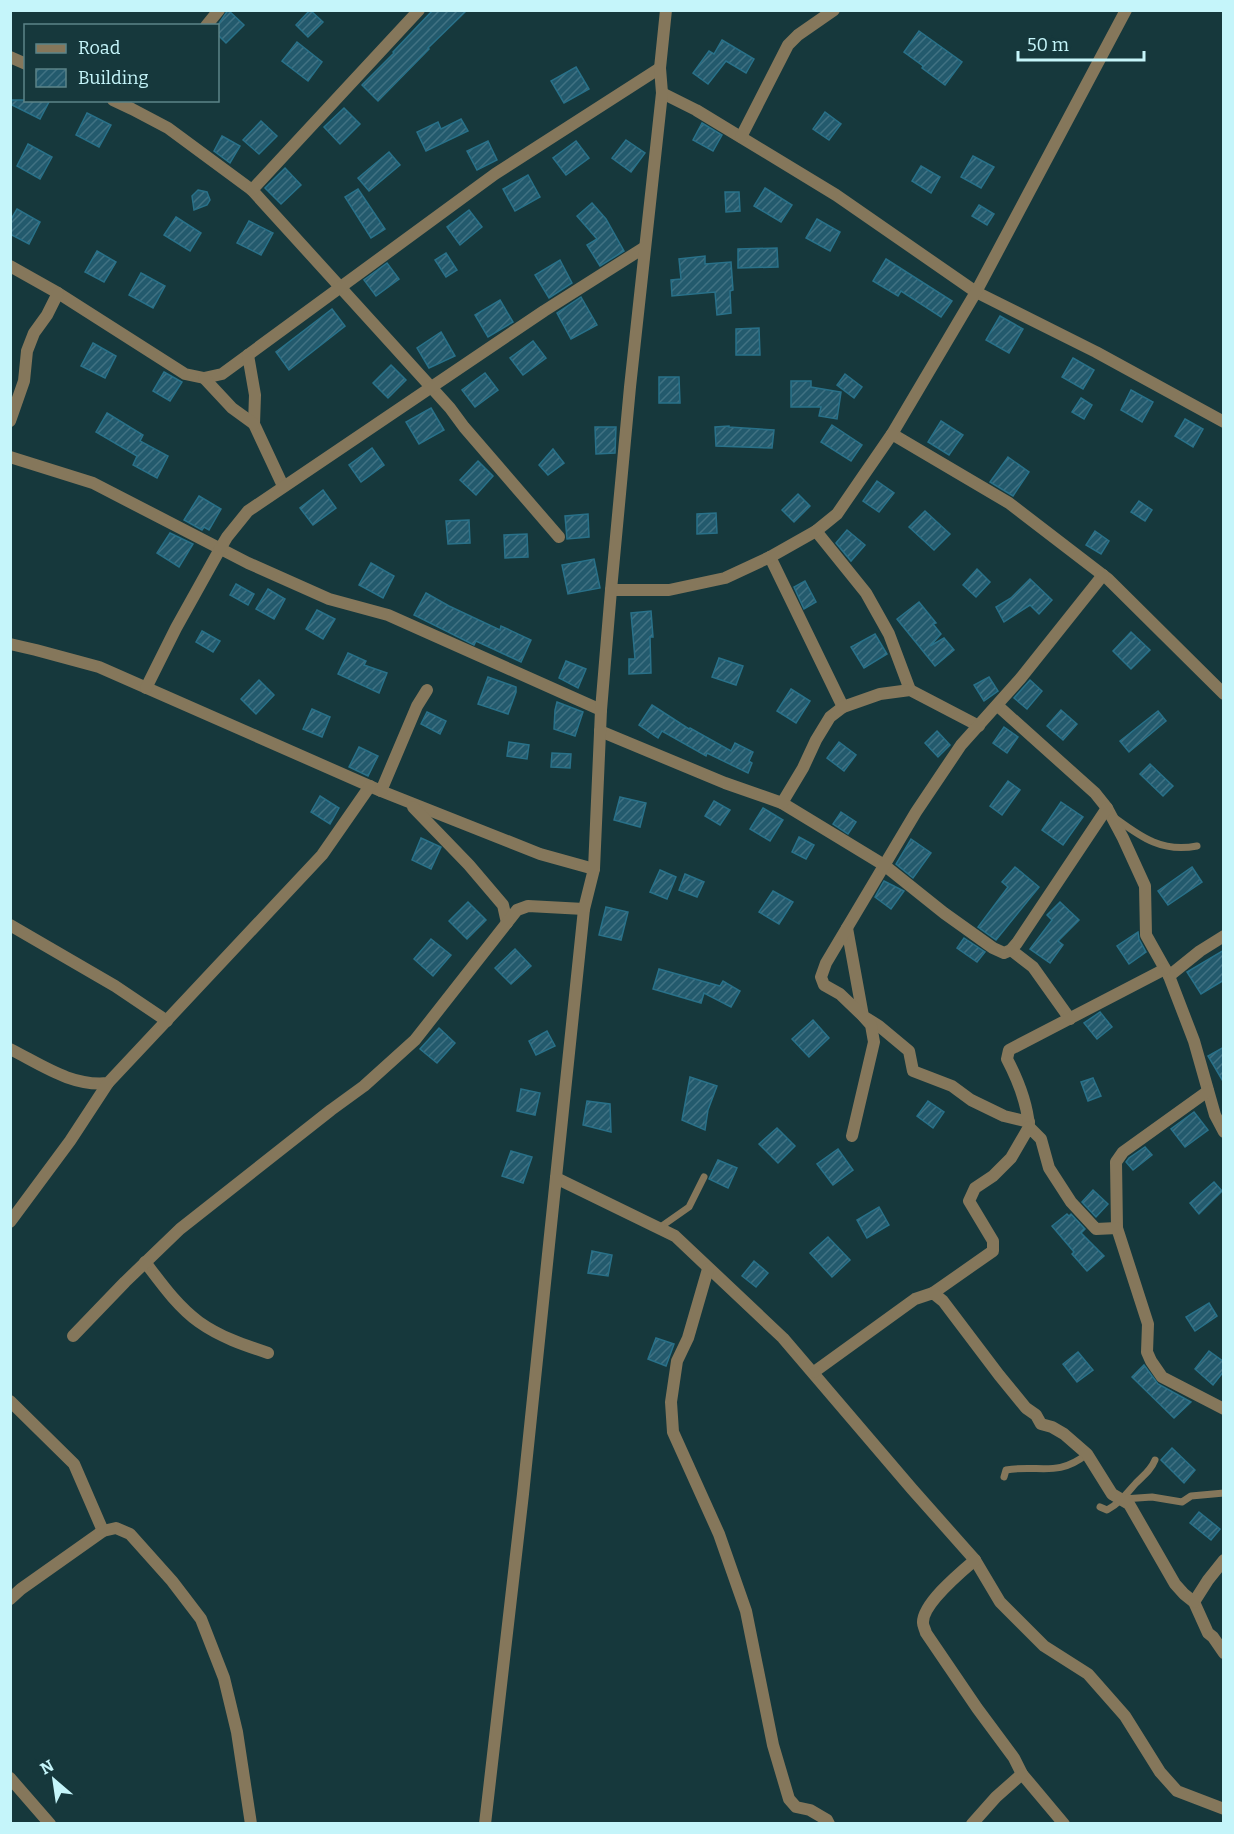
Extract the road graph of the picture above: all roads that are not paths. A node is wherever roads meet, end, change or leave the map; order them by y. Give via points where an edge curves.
1 (219, 10) edge
2 (419, 10) edge
3 (666, 10) edge
4 (834, 10) edge
5 (1126, 10) edge
6 (208, 24) edge
7 (10, 57) edge
8 (24, 63) edge
9 (660, 68) junction
10 (662, 93) junction
11 (135, 105) edge
12 (741, 137) junction
13 (252, 190) junction
14 (645, 247) junction
15 (10, 266) edge
16 (342, 288) junction
17 (976, 292) junction
18 (58, 293) junction
19 (248, 355) junction
20 (204, 378) junction
21 (431, 387) junction
22 (10, 421) edge
23 (1224, 422) edge
24 (254, 424) junction
25 (892, 434) junction
26 (10, 457) edge
27 (283, 486) junction
28 (816, 531) junction
29 (559, 537) dead end
30 (220, 549) junction
31 (770, 557) junction
32 (1103, 575) junction
33 (611, 590) junction
34 (10, 644) edge
35 (146, 688) junction
36 (427, 690) dead end
37 (910, 690) junction
38 (1224, 694) edge
39 (998, 706) junction
40 (843, 707) junction
41 (601, 710) junction
42 (979, 726) junction
43 (600, 731) junction
44 (375, 789) junction
45 (408, 802) junction
46 (782, 803) junction
47 (1109, 811) junction
48 (1197, 846) dead end
49 (884, 865) junction
50 (594, 869) junction
51 (584, 909) junction
52 (507, 923) junction
53 (847, 928) junction
54 (12, 930) edge
55 (1224, 936) edge
56 (1011, 950) junction
57 (1167, 973) junction
58 (863, 1016) junction
59 (1070, 1019) junction
60 (167, 1021) junction
61 (10, 1050) edge
62 (108, 1083) junction
63 (1208, 1091) junction
64 (1029, 1124) junction
65 (1224, 1132) edge
66 (852, 1136) dead end
67 (704, 1177) dead end
68 (556, 1178) junction
69 (10, 1222) edge
70 (659, 1228) junction
71 (1117, 1228) junction
72 (145, 1262) junction
73 (708, 1269) junction
74 (933, 1293) junction
75 (73, 1336) dead end
76 (268, 1353) dead end
77 (814, 1372) junction
78 (10, 1401) edge
79 (1224, 1409) edge
80 (1087, 1454) junction
81 (1155, 1460) dead end
82 (1004, 1477) dead end
83 (1224, 1493) edge
84 (1123, 1499) junction
85 (1100, 1507) dead end
86 (103, 1531) junction
87 (975, 1560) junction
88 (1224, 1560) edge
89 (10, 1599) edge
90 (1194, 1602) junction
91 (1224, 1653) edge
92 (1022, 1774) junction
93 (10, 1778) edge
94 (1224, 1809) edge
95 (50, 1824) edge
96 (251, 1824) edge
97 (485, 1824) edge
98 (830, 1824) edge
99 (972, 1824) edge
100 (1064, 1824) edge

1 - 6 street
2 - 13 street
3 - 9 street
4 - 12 street via 788,45
5 - 17 street
7 - 8 street
9 - 10 street
9 - 16 street via 495,174
10 - 12 street
10 - 14 street
11 - 13 street
12 - 17 street via 836,195
13 - 16 street
14 - 21 street
14 - 33 street
15 - 18 street
16 - 19 street
16 - 21 street
17 - 23 street
17 - 25 street
18 - 20 street via 185,374
18 - 22 street via 27,351 24,381
19 - 20 street via 222,374
19 - 24 street via 255,395
20 - 24 street via 232,408
21 - 27 street
21 - 29 street
24 - 27 street
25 - 28 street via 837,514
25 - 32 street via 1009,503
26 - 30 street via 93,483
27 - 30 street via 248,511
28 - 31 street
28 - 37 street via 866,593 890,634
30 - 35 street
30 - 41 street via 329,599 388,615
31 - 33 street via 724,578 669,590
31 - 40 street
32 - 38 street
32 - 39 street
33 - 41 street
34 - 35 street via 99,668
35 - 44 street
36 - 44 street
37 - 40 street via 880,694
37 - 42 street
39 - 42 street
39 - 47 street via 1095,793
40 - 46 street via 830,717
41 - 43 street
42 - 49 street via 961,745
43 - 46 street
43 - 50 street
44 - 45 street
44 - 60 street via 322,855
45 - 50 street via 540,854
45 - 52 street via 504,905
46 - 49 street
47 - 48 lane via 1145,840 1186,849
47 - 56 street
47 - 57 street via 1145,886 1146,935
49 - 53 street
49 - 56 street via 993,948
50 - 51 street
51 - 52 street via 528,906 517,910
51 - 68 street
52 - 72 street via 415,1040 364,1086 180,1229
53 - 58 street
53 - 58 street via 821,977 824,985
54 - 60 street via 116,986
55 - 57 street
56 - 59 street via 1033,967
57 - 59 street
57 - 63 street via 1194,1041
58 - 64 street via 909,1050 913,1071 951,1086 1004,1116
58 - 66 street via 871,1025 874,1042
59 - 64 street via 1009,1050 1007,1059 1027,1106
60 - 62 street
61 - 62 street via 68,1079
62 - 69 street
63 - 65 street
63 - 71 street via 1123,1152 1116,1162
64 - 71 street via 1041,1139 1049,1168 1071,1202 1096,1229
64 - 74 street via 1011,1158 975,1188 969,1201 993,1241 993,1251
67 - 70 lane via 689,1207
68 - 70 street
68 - 97 street
70 - 73 street via 675,1236
71 - 79 street via 1148,1324 1147,1352 1151,1361 1162,1377
72 - 75 street
72 - 76 street via 198,1321 218,1334
73 - 77 street
73 - 98 street via 677,1362 671,1402 673,1432 719,1534 746,1611 773,1745 789,1799 796,1807 810,1810
74 - 77 street via 915,1299
74 - 80 street via 1041,1424 1064,1434
77 - 87 street
78 - 86 street via 74,1464
80 - 82 lane via 1060,1469 1023,1467 1006,1470
80 - 84 street via 1112,1494
81 - 84 lane
83 - 84 lane via 1191,1496 1182,1502 1152,1497
84 - 85 lane via 1107,1510
84 - 90 street via 1175,1584
86 - 89 street
86 - 96 street via 116,1528 130,1534 201,1619 224,1678
87 - 92 street via 946,1585 922,1622
87 - 94 street via 1000,1602 1044,1646 1088,1674 1125,1716 1177,1791
88 - 90 street
90 - 91 street via 1208,1633
92 - 99 street
92 - 100 street
93 - 95 street

